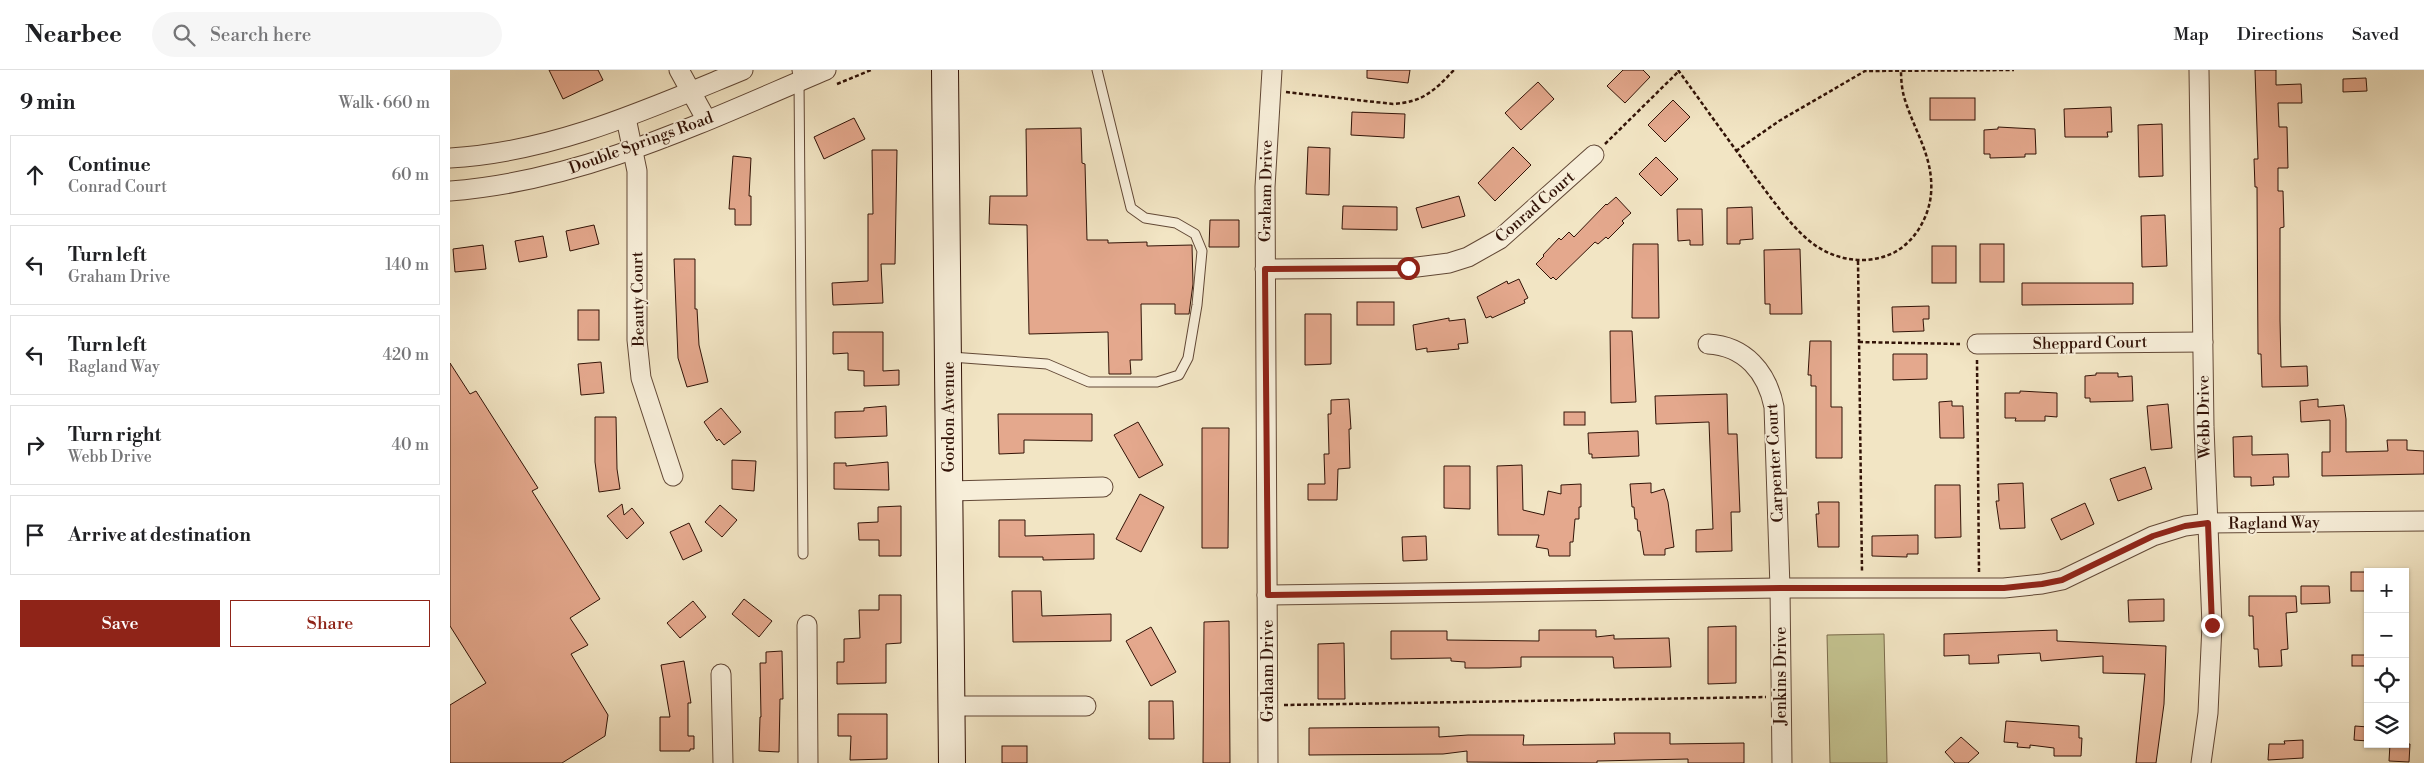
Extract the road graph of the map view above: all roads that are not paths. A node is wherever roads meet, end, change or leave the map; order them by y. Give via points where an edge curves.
1 (679, 70) edge
2 (743, 70) edge
3 (826, 70) edge
4 (945, 70) edge
5 (1097, 70) edge
6 (1272, 70) edge
7 (2199, 70) edge
8 (798, 76) edge
9 (692, 91) junction
10 (626, 118) junction
11 (706, 119) junction
12 (633, 149) junction
13 (1594, 155) road end
14 (450, 158) edge
15 (450, 191) edge
16 (1265, 269) junction
17 (2203, 342) junction
18 (1708, 344) dead end
19 (1977, 344) road end
20 (948, 357) junction
21 (673, 476) dead end
22 (1103, 487) dead end
23 (950, 491) junction
24 (2424, 521) edge
25 (2208, 523) junction
26 (803, 554) dead end
27 (1780, 588) junction
28 (1268, 595) junction
29 (808, 625) dead end
30 (721, 674) dead end
31 (952, 706) junction
32 (1086, 706) dead end
33 (723, 763) edge
34 (808, 763) edge
35 (952, 763) edge
36 (1268, 763) edge
37 (1782, 763) edge
38 (2201, 763) edge

1 - 9 street
2 - 9 street, Double Springs Road
3 - 8 street, Double Springs Road
4 - 20 main road, Gordon Avenue
5 - 20 lane via 1131,208 1145,218 1176,223 1195,234 1202,251 1188,358 1179,375 1157,382 1089,382 1047,364
6 - 16 street, Graham Drive via 1265,161
7 - 17 street, Webb Drive
8 - 11 street, Double Springs Road
8 - 26 lane
9 - 10 street, Double Springs Road
9 - 11 street
10 - 12 street, Beauty Court
10 - 14 street, Double Springs Road via 548,143
11 - 12 street, Double Springs Road
12 - 15 street, Double Springs Road via 553,175
12 - 21 street, Beauty Court via 636,170 637,340 641,378
13 - 16 street, Conrad Court via 1500,239 1468,257 1408,268
16 - 28 street, Graham Drive
17 - 19 street, Sheppard Court
17 - 25 street, Webb Drive
18 - 27 street, Carpenter Court via 1729,348 1750,360 1759,369 1771,392
20 - 23 main road, Gordon Avenue
22 - 23 street
23 - 31 main road, Gordon Avenue
24 - 25 street, Ragland Way
25 - 27 street, Ragland Way via 2153,536 2062,580 2013,588
25 - 38 street, Webb Drive via 2212,654
27 - 28 street, Ragland Way
27 - 37 street, Jenkins Drive
28 - 36 street, Graham Drive
29 - 34 street
30 - 33 street
31 - 32 street
31 - 35 main road, Gordon Avenue

